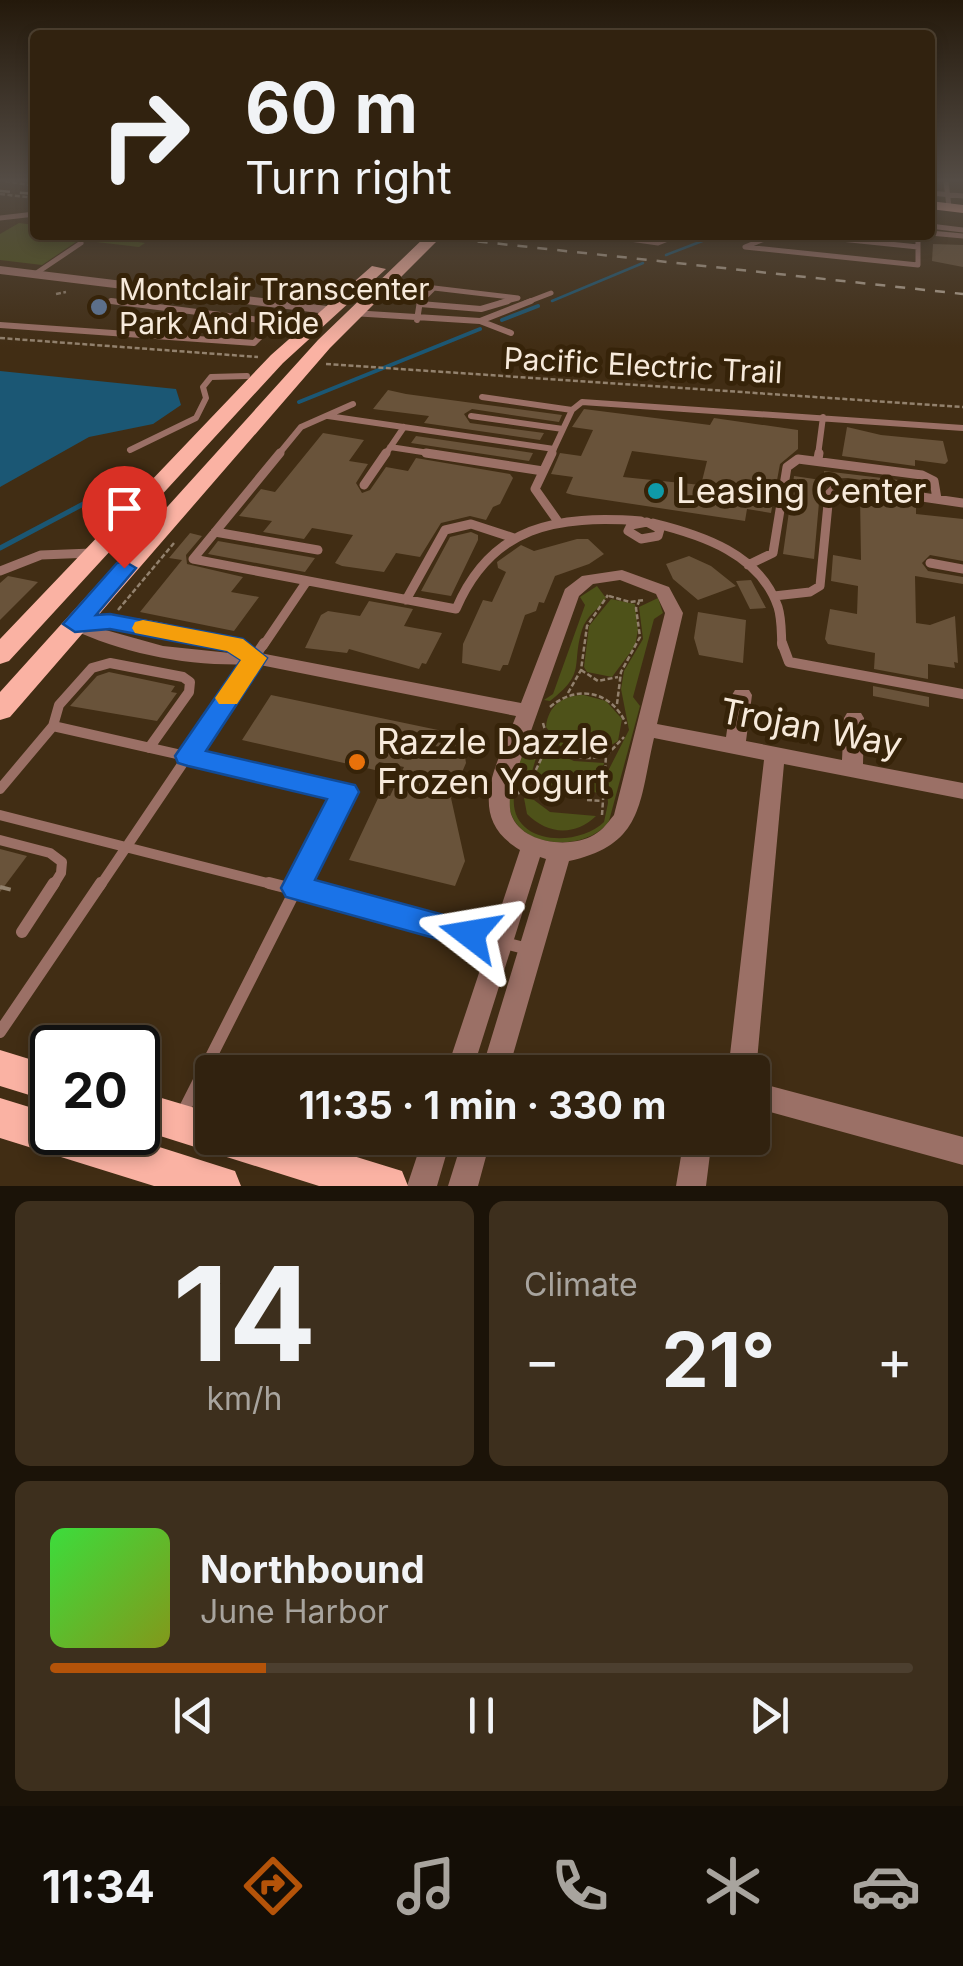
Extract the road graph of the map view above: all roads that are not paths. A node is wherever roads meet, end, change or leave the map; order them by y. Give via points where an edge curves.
1 (409, 240) edge
2 (430, 240) edge
3 (637, 240) edge
4 (666, 240) edge
5 (762, 240) edge
6 (850, 240) edge
7 (918, 240) edge
8 (80, 244) dead end
9 (918, 247) junction
10 (0, 270) edge
11 (35, 274) junction
12 (551, 293) dead end
13 (112, 301) dead end
14 (420, 304) junction
15 (339, 312) junction
16 (417, 320) junction
17 (480, 321) junction
18 (0, 324) edge
19 (511, 333) dead end
20 (247, 376) dead end
21 (482, 397) dead end
22 (353, 404) dead end
23 (572, 410) junction
24 (325, 415) junction
25 (470, 416) dead end
26 (823, 417) junction
27 (404, 427) junction
28 (963, 428) edge
29 (563, 429) junction
30 (390, 448) junction
31 (554, 449) junction
32 (130, 450) dead end
33 (818, 459) junction
34 (544, 471) junction
35 (364, 485) dead end
36 (937, 499) junction
37 (963, 502) edge
38 (640, 521) junction
39 (559, 523) junction
40 (653, 523) junction
41 (216, 532) junction
42 (514, 538) junction
43 (318, 550) dead end
44 (94, 553) junction
45 (930, 563) dead end
46 (748, 565) junction
47 (963, 569) edge
48 (0, 571) edge
49 (308, 581) junction
50 (774, 596) junction
51 (406, 600) junction
52 (39, 613) junction
53 (75, 624) junction
54 (0, 655) edge
55 (255, 658) junction
56 (963, 694) edge
57 (742, 695) dead end
58 (0, 710) edge
59 (526, 712) junction
60 (854, 718) dead end
61 (53, 726) junction
62 (646, 728) junction
63 (735, 746) junction
64 (149, 748) junction
65 (775, 754) junction
66 (188, 756) junction
67 (852, 770) junction
68 (0, 789) edge
69 (963, 791) edge
70 (0, 814) edge
71 (0, 840) edge
72 (533, 845) junction
73 (127, 846) junction
74 (560, 852) junction
75 (296, 888) junction
76 (22, 932) dead end
77 (501, 942) junction
78 (531, 950) junction
79 (0, 1032) edge
80 (225, 1055) edge
81 (464, 1055) edge
82 (500, 1055) edge
83 (744, 1055) edge
84 (0, 1068) edge
85 (30, 1077) edge
86 (770, 1099) edge
87 (160, 1117) edge
88 (0, 1118) edge
89 (195, 1127) edge
90 (963, 1151) edge
91 (285, 1155) edge
92 (432, 1155) edge
93 (471, 1155) edge
94 (696, 1155) edge
95 (220, 1186) edge
96 (388, 1186) edge
97 (422, 1186) edge
98 (463, 1186) edge
99 (691, 1186) edge

1 - 15 main road
2 - 15 main road
3 - 4 lane
5 - 9 lane via 744,247 918,265
6 - 9 lane
7 - 9 lane
8 - 11 lane
10 - 11 street
11 - 15 street
12 - 17 lane
13 - 18 lane via 275,322 254,343
14 - 14 lane via 434,288 518,298 480,309
14 - 16 lane
15 - 16 lane
15 - 44 main road
15 - 53 main road
16 - 17 lane
17 - 19 lane
20 - 32 lane via 211,377 196,418
21 - 23 lane
22 - 24 lane
23 - 26 lane via 590,400
23 - 29 lane
24 - 27 lane
24 - 41 lane via 301,427
25 - 29 lane
26 - 28 lane
26 - 33 lane
27 - 30 lane
27 - 31 lane
29 - 31 lane
30 - 34 lane
30 - 35 lane
31 - 34 lane
33 - 36 lane via 922,474 934,481
33 - 46 lane via 788,464 775,549
34 - 39 lane via 535,492
36 - 37 lane
36 - 50 lane via 835,488 820,586
38 - 39 lane
38 - 40 lane
38 - 40 lane via 628,528 642,539 658,536
39 - 42 lane
40 - 46 lane via 706,539
41 - 43 lane
41 - 49 lane via 193,559
42 - 51 lane via 480,563 456,609
42 - 51 lane via 490,527 451,526
44 - 48 lane via 40,555
44 - 52 main road
45 - 47 lane
46 - 50 lane
49 - 51 lane
49 - 55 lane
50 - 56 lane via 780,648 789,662
52 - 53 main road
52 - 54 main road
53 - 55 street via 100,637 222,661
53 - 58 main road
55 - 59 street
55 - 66 lane
57 - 63 street
59 - 62 street via 570,593 595,578 630,576 663,591 674,613
59 - 72 street via 497,806 508,828
60 - 67 street
61 - 64 lane
61 - 64 lane via 59,704 98,665 183,677 189,692
61 - 68 lane
62 - 63 street, Trojan Way
62 - 74 street via 619,830 592,849
63 - 65 street, Trojan Way
64 - 66 lane
65 - 67 street, Trojan Way
65 - 83 street
66 - 73 lane
66 - 75 lane via 345,792
67 - 69 street, Trojan Way
70 - 73 lane
71 - 76 lane via 62,862
72 - 74 street
72 - 77 street
73 - 75 lane
73 - 79 lane
74 - 78 street
75 - 77 lane
75 - 80 lane
77 - 78 lane
77 - 81 street
78 - 82 street
84 - 85 main road
86 - 90 street
87 - 89 main road
88 - 95 main road
91 - 96 main road
92 - 97 street
93 - 98 street
94 - 99 street

